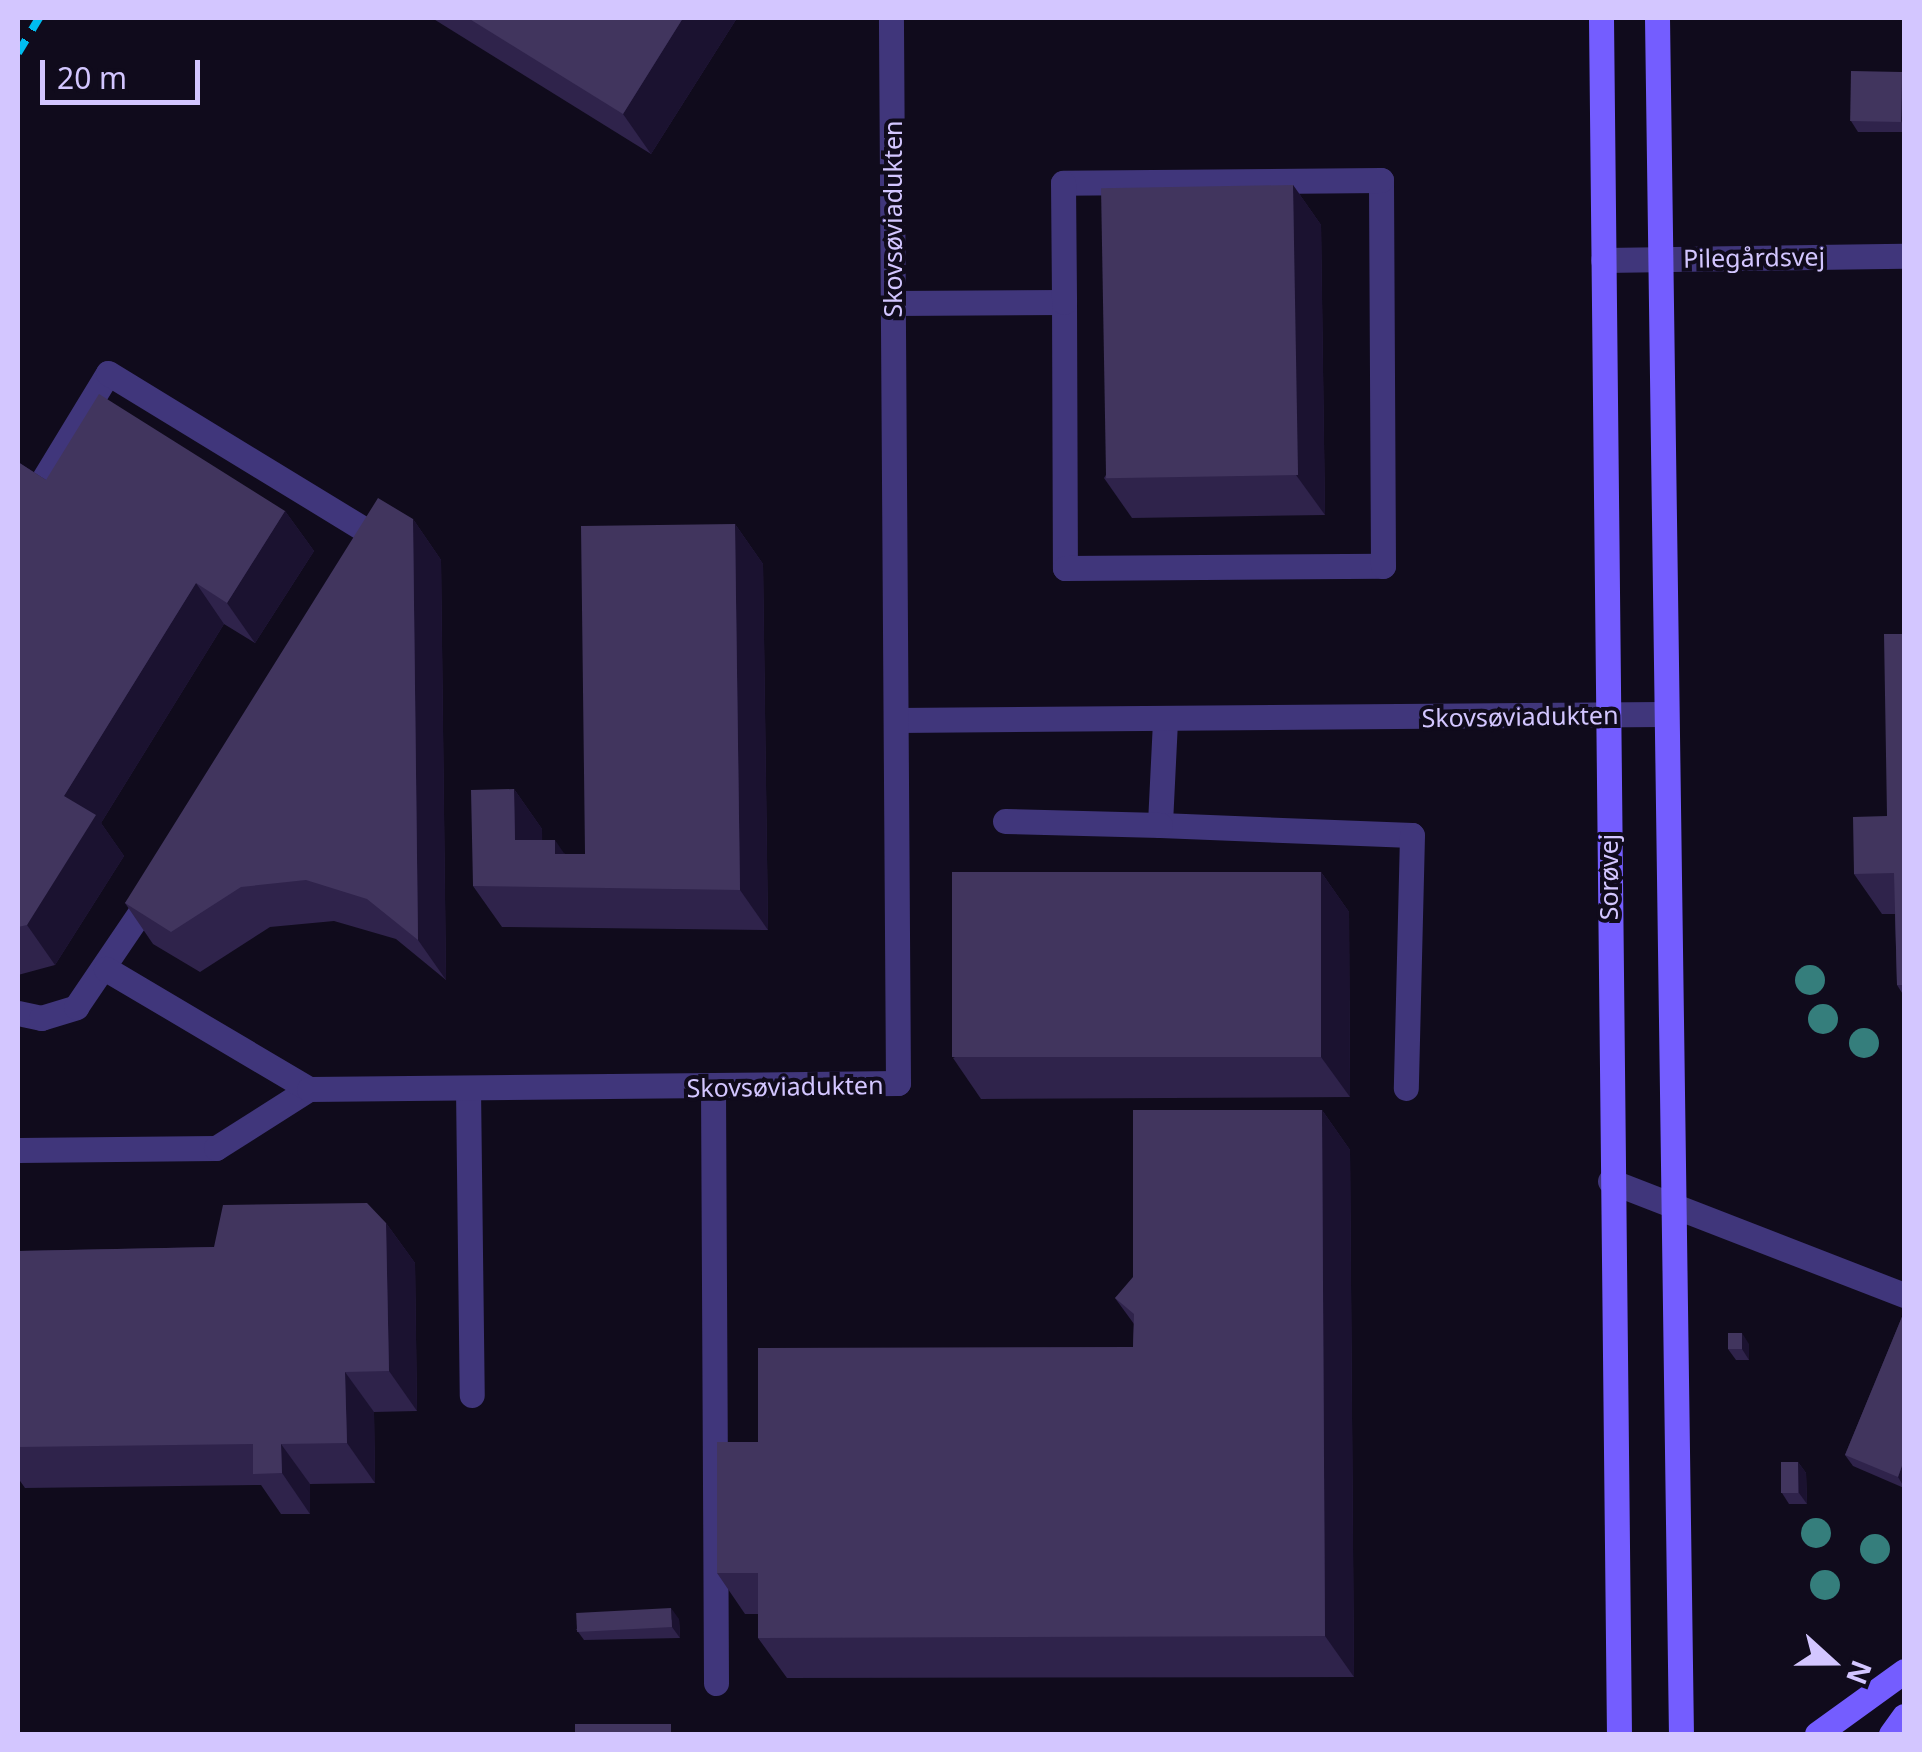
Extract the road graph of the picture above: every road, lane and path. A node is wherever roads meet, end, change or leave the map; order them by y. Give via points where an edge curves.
1 (891, 18) edge
2 (1601, 18) edge
3 (1657, 18) edge
4 (1904, 256) edge
5 (1660, 258) junction
6 (1603, 260) junction
7 (1064, 302) junction
8 (893, 303) junction
9 (18, 520) edge
10 (351, 568) edge
11 (1607, 714) junction
12 (1663, 714) junction
13 (896, 720) junction
14 (1166, 721) junction
15 (1005, 821) dead end
16 (1160, 825) junction
17 (168, 868) edge
18 (106, 969) junction
19 (18, 1013) edge
20 (468, 1088) junction
21 (713, 1088) junction
22 (1406, 1088) dead end
23 (309, 1089) junction
24 (18, 1150) edge
25 (1610, 1182) junction
26 (1670, 1204) junction
27 (1904, 1295) edge
28 (472, 1395) dead end
29 (1904, 1672) edge
30 (716, 1682) dead end
31 (1904, 1716) edge
32 (1619, 1734) edge
33 (1681, 1734) edge
34 (1817, 1734) edge
35 (1890, 1734) edge

1 - 8 street, Skovsøviadukten
2 - 6 street, Sorøvej
3 - 5 street
4 - 5 street, Pilegårdsvej
5 - 6 street, Pilegårdsvej
5 - 12 street
6 - 11 street, Sorøvej
7 - 7 street via 1065,568 1384,566 1380,180 1064,183
7 - 8 street
8 - 13 street, Skovsøviadukten
9 - 10 street via 108,372 372,534
11 - 12 street, Skovsøviadukten
11 - 14 street, Skovsøviadukten
11 - 25 street, Sorøvej
12 - 26 street
13 - 14 street, Skovsøviadukten
13 - 21 street, Skovsøviadukten via 898,1084
14 - 16 street
15 - 16 street
16 - 22 street via 1412,835
17 - 18 street
18 - 19 street via 76,1007 40,1018
18 - 23 street
20 - 21 street, Skovsøviadukten
20 - 23 street, Skovsøviadukten
20 - 28 street
21 - 30 street
23 - 24 street via 216,1148
25 - 26 street
25 - 32 street, Sorøvej
26 - 27 street
26 - 33 street
29 - 34 street
31 - 35 street

